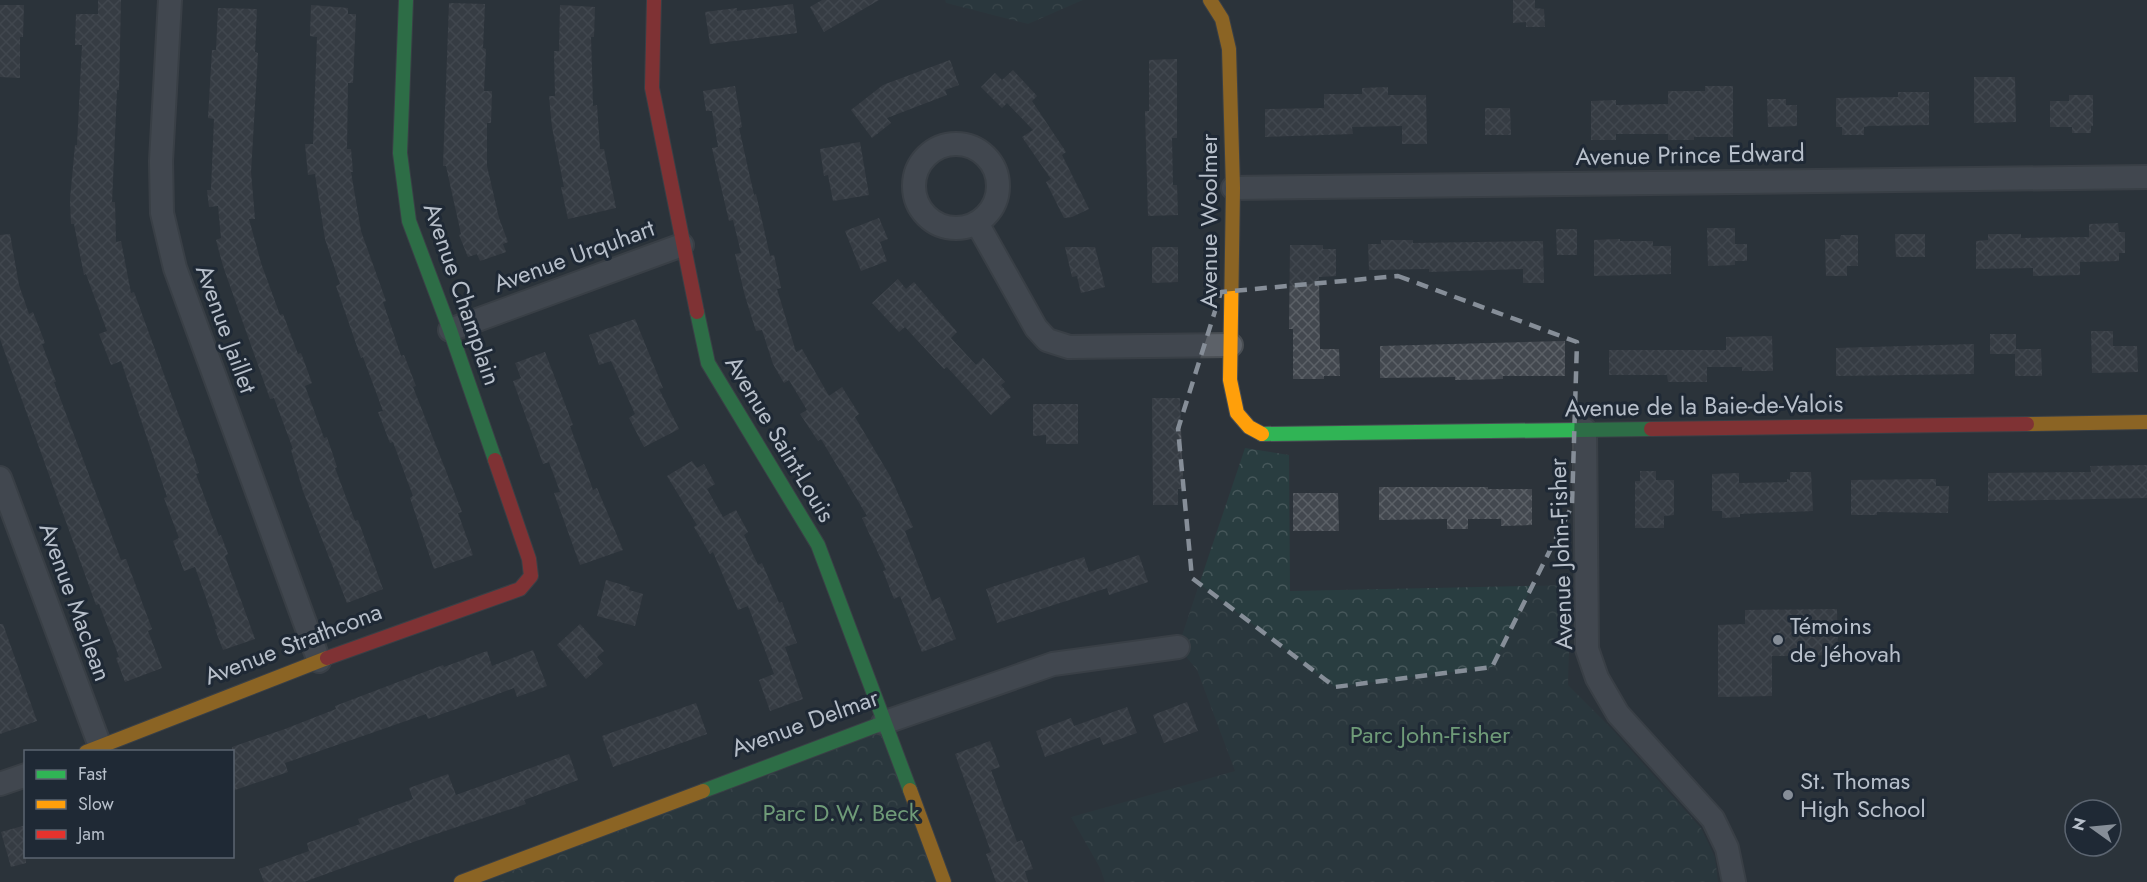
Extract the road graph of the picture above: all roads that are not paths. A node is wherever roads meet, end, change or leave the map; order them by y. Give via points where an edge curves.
1 (170, 0) edge
2 (406, 0) edge
3 (654, 0) edge
4 (1210, 0) edge
5 (2147, 177) edge
6 (1233, 188) junction
7 (977, 223) dead end
8 (682, 245) junction
9 (450, 330) junction
10 (1231, 345) junction
11 (2147, 422) edge
12 (1585, 430) junction
13 (1262, 434) joint
14 (0, 478) edge
15 (520, 589) joint
16 (1178, 647) dead end
17 (319, 662) junction
18 (883, 723) junction
19 (93, 749) edge
20 (24, 776) edge
21 (0, 784) edge
22 (461, 882) edge
23 (945, 882) edge
24 (1734, 882) edge

1 - 17 street, Avenue Jaillet via 162,213 175,268
2 - 9 street, Avenue Champlain via 400,153 409,221
3 - 8 street, Avenue Saint-Louis via 652,88
4 - 6 street, Avenue Woolmer via 1222,19 1229,49
5 - 6 street, Avenue Prince Edward
6 - 10 street, Avenue Woolmer
7 - 10 street via 1036,328 1047,340 1069,347
8 - 9 street, Avenue Urquhart
8 - 18 street, Avenue Saint-Louis via 708,363 818,545
9 - 15 street, Avenue Champlain via 529,559 531,576
10 - 13 street, Avenue Woolmer via 1230,380 1238,413 1249,427
11 - 12 street, Avenue de la Baie-de-Valois
12 - 13 street, Avenue de la Baie-de-Valois
12 - 24 street, Avenue John-Fisher via 1587,649 1597,678 1618,714 1713,819 1727,848
14 - 19 street, Avenue Maclean
15 - 17 street, Avenue Strathcona
16 - 18 street, Avenue Delmar via 1053,664
17 - 19 street, Avenue Strathcona
18 - 22 street, Avenue Delmar
18 - 23 street, Avenue Saint-Louis
20 - 21 street

